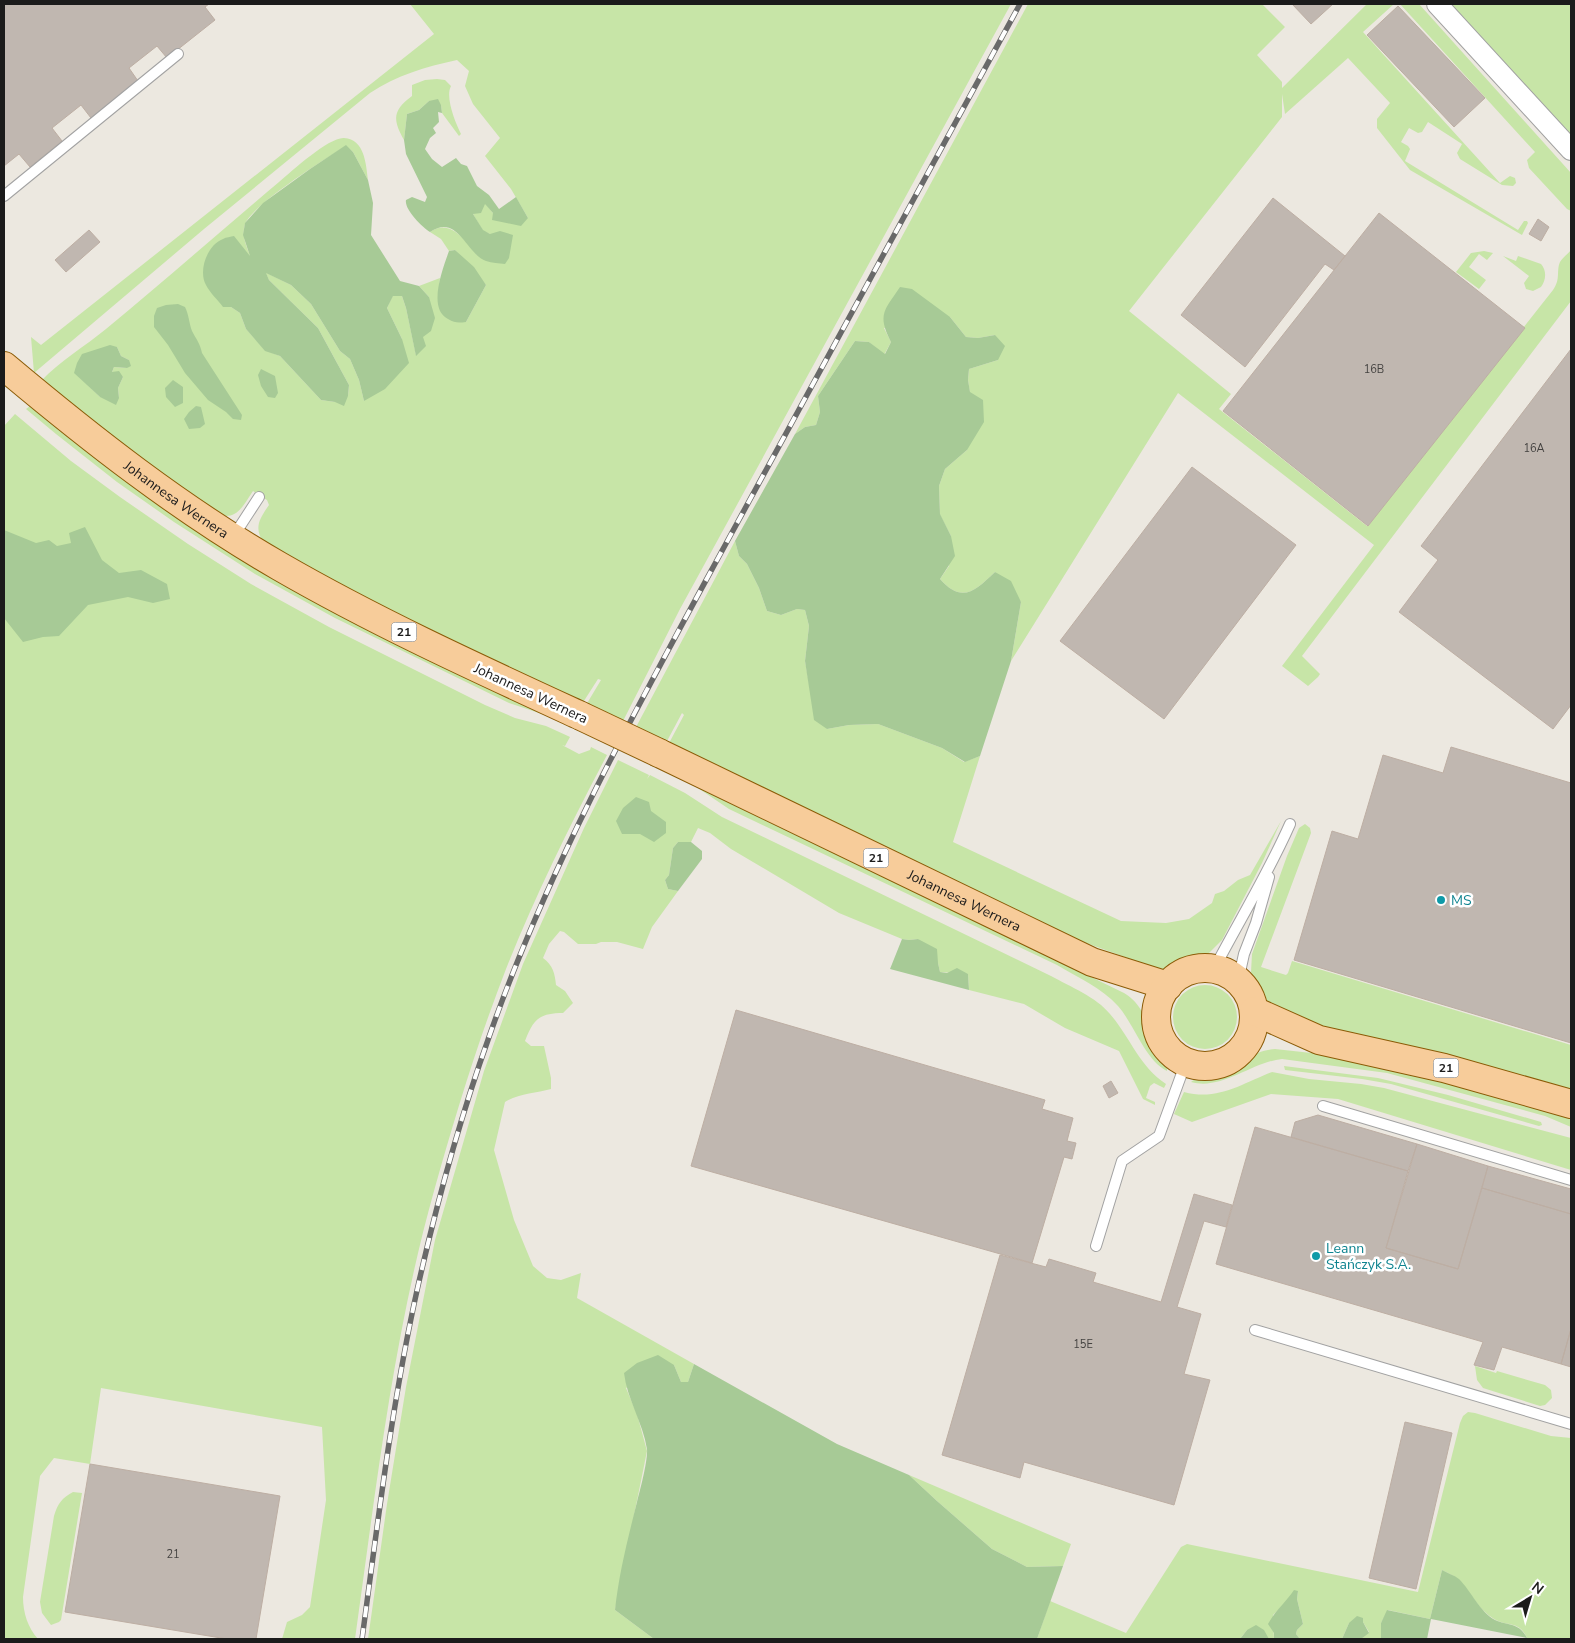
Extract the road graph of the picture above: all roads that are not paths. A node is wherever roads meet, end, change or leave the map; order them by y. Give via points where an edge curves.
1 (1437, 4) edge
2 (178, 54) dead end
3 (1571, 150) edge
4 (4, 196) edge
5 (4, 366) edge
6 (259, 497) dead end
7 (232, 537) junction
8 (1290, 824) dead end
9 (1274, 862) junction
10 (1214, 969) junction
11 (1238, 981) junction
12 (1162, 997) junction
13 (1254, 1011) junction
14 (1249, 1039) junction
15 (1319, 1040) junction
16 (1186, 1062) junction
17 (1571, 1104) edge
18 (1323, 1106) dead end
19 (1571, 1180) edge
20 (1096, 1246) dead end
21 (1255, 1330) dead end
22 (1571, 1424) edge

1 - 3 street
2 - 4 lane
5 - 7 main road, Johannesa Wernera / 21 via 130,468
6 - 7 lane
7 - 12 main road, Johannesa Wernera / 21, bridge via 318,588 448,655
8 - 9 lane
9 - 10 lane
9 - 11 lane
10 - 11 main road
10 - 12 main road via 1203,968 1178,977
11 - 13 main road via 1251,1000
12 - 16 main road via 1157,1024 1162,1040 1168,1050
13 - 14 main road
13 - 15 main road, 21
14 - 15 main road, 21
14 - 16 main road via 1229,1060 1208,1066
15 - 17 main road, 21 via 1444,1068
16 - 20 lane via 1159,1136 1122,1161
18 - 19 lane
21 - 22 lane

